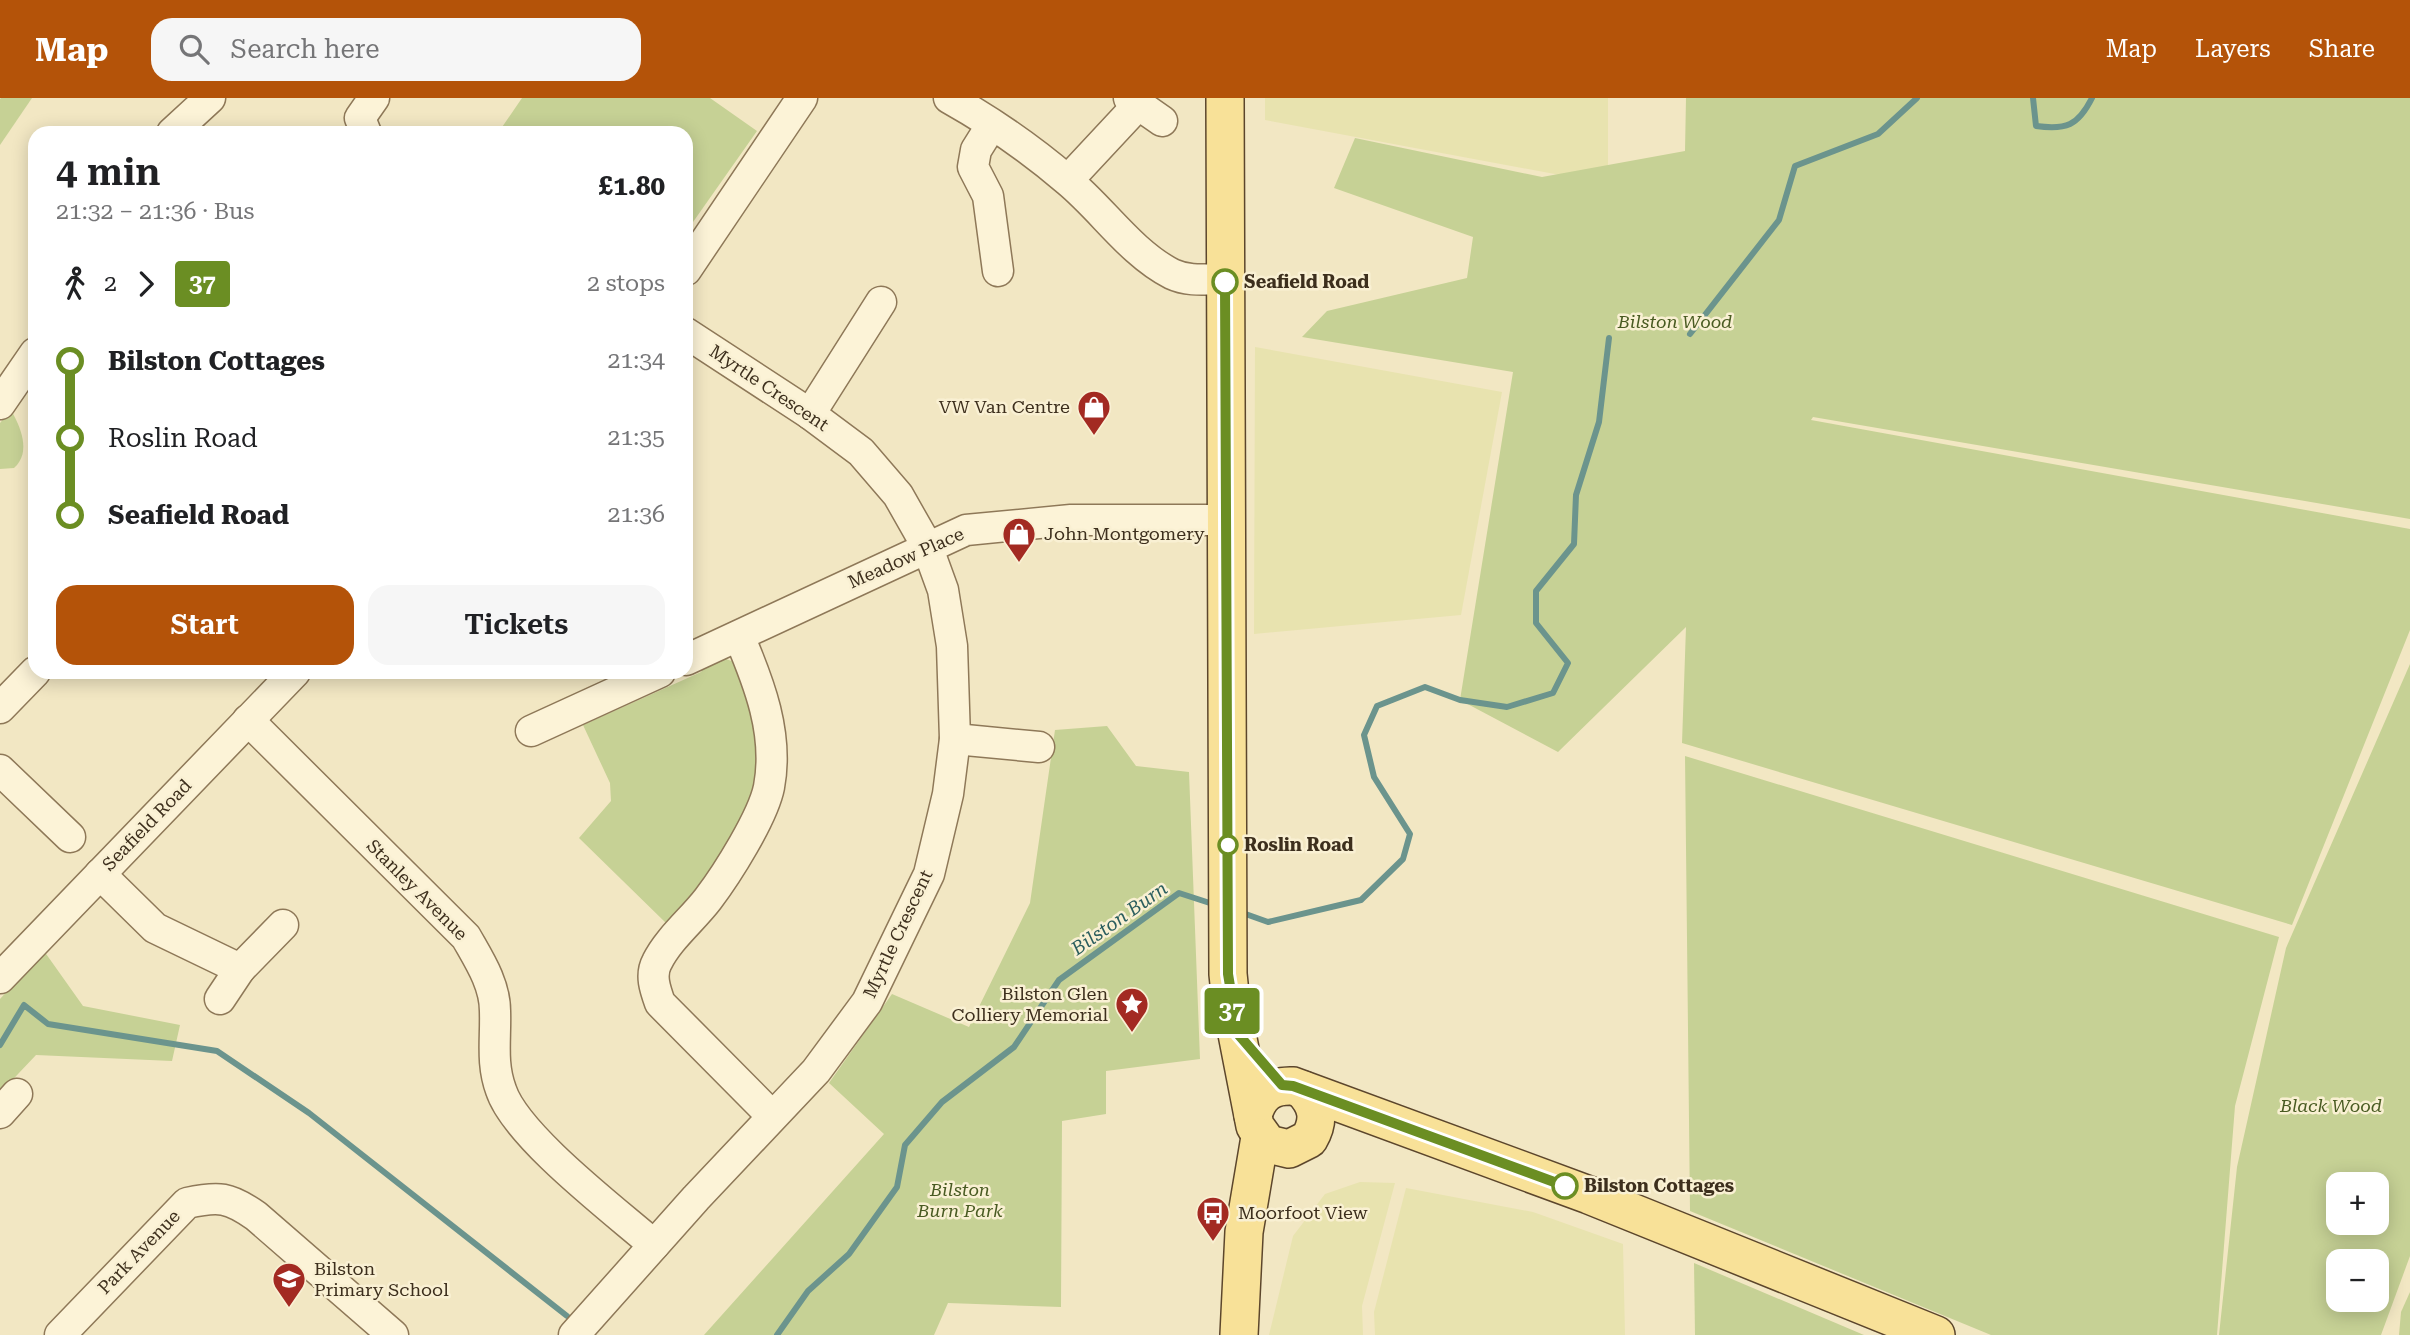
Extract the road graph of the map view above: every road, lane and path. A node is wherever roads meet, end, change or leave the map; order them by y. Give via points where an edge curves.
1 (210, 98) edge
2 (374, 98) edge
3 (802, 98) edge
4 (949, 98) edge
5 (1225, 98) edge
6 (1143, 108) edge
7 (180, 126) edge
8 (363, 126) edge
9 (992, 126) junction
10 (1068, 180) junction
11 (693, 260) edge
12 (998, 271) dead end
13 (1225, 279) junction
14 (881, 302) dead end
15 (693, 338) edge
16 (28, 363) edge
17 (0, 404) edge
18 (810, 414) junction
19 (1226, 520) junction
20 (927, 546) junction
21 (738, 636) junction
22 (693, 657) edge
23 (28, 679) edge
24 (288, 679) edge
25 (645, 679) edge
26 (0, 708) edge
27 (248, 720) junction
28 (532, 731) dead end
29 (955, 739) junction
30 (1039, 747) dead end
31 (0, 770) edge
32 (70, 837) dead end
33 (100, 874) junction
34 (282, 925) dead end
35 (240, 970) junction
36 (0, 978) edge
37 (220, 999) dead end
38 (1238, 1034) junction
39 (1292, 1088) junction
40 (772, 1116) junction
41 (1378, 1120) junction
42 (1279, 1133) junction
43 (654, 1245) junction
44 (60, 1335) edge
45 (393, 1335) edge
46 (574, 1335) edge
47 (1239, 1335) edge
48 (1936, 1335) edge

1 - 7 street
2 - 8 street via 360,118
3 - 11 street
4 - 9 street
5 - 13 main road
6 - 10 street
9 - 10 street
9 - 12 street via 976,150 973,167 988,196
10 - 13 street via 1138,248 1171,273 1186,279
13 - 19 main road
14 - 18 street
15 - 18 street, Myrtle Crescent
16 - 17 street
18 - 20 street, Myrtle Crescent via 861,452 898,495
19 - 20 street, Meadow Place via 993,525
19 - 38 main road via 1228,909 1230,993
20 - 21 street, Meadow Place
20 - 29 street, Myrtle Crescent via 943,590 950,635
21 - 22 street, Meadow Place
21 - 40 street via 757,680 770,730 769,788 747,838 708,899 656,964 653,982 660,1003
23 - 26 street
24 - 27 street, Seafield Road
25 - 28 street
27 - 33 street, Seafield Road
27 - 43 street, Stanley Avenue via 466,937 487,973 496,1008 493,1058 501,1092 522,1128
29 - 30 street
29 - 40 street, Myrtle Crescent via 929,874 904,930 867,1002 816,1070
31 - 32 street
33 - 35 street via 155,928
33 - 36 street, Seafield Road
34 - 35 street
35 - 37 street
38 - 39 main road
38 - 42 main road
39 - 41 main road
39 - 42 main road via 1263,1096
39 - 42 main road via 1315,1108
40 - 43 street, Myrtle Crescent
41 - 42 main road
41 - 48 main road via 1589,1195
42 - 47 main road via 1244,1232
43 - 46 street, Myrtle Crescent
44 - 45 street, Park Avenue via 187,1203 212,1197 234,1201 256,1216

